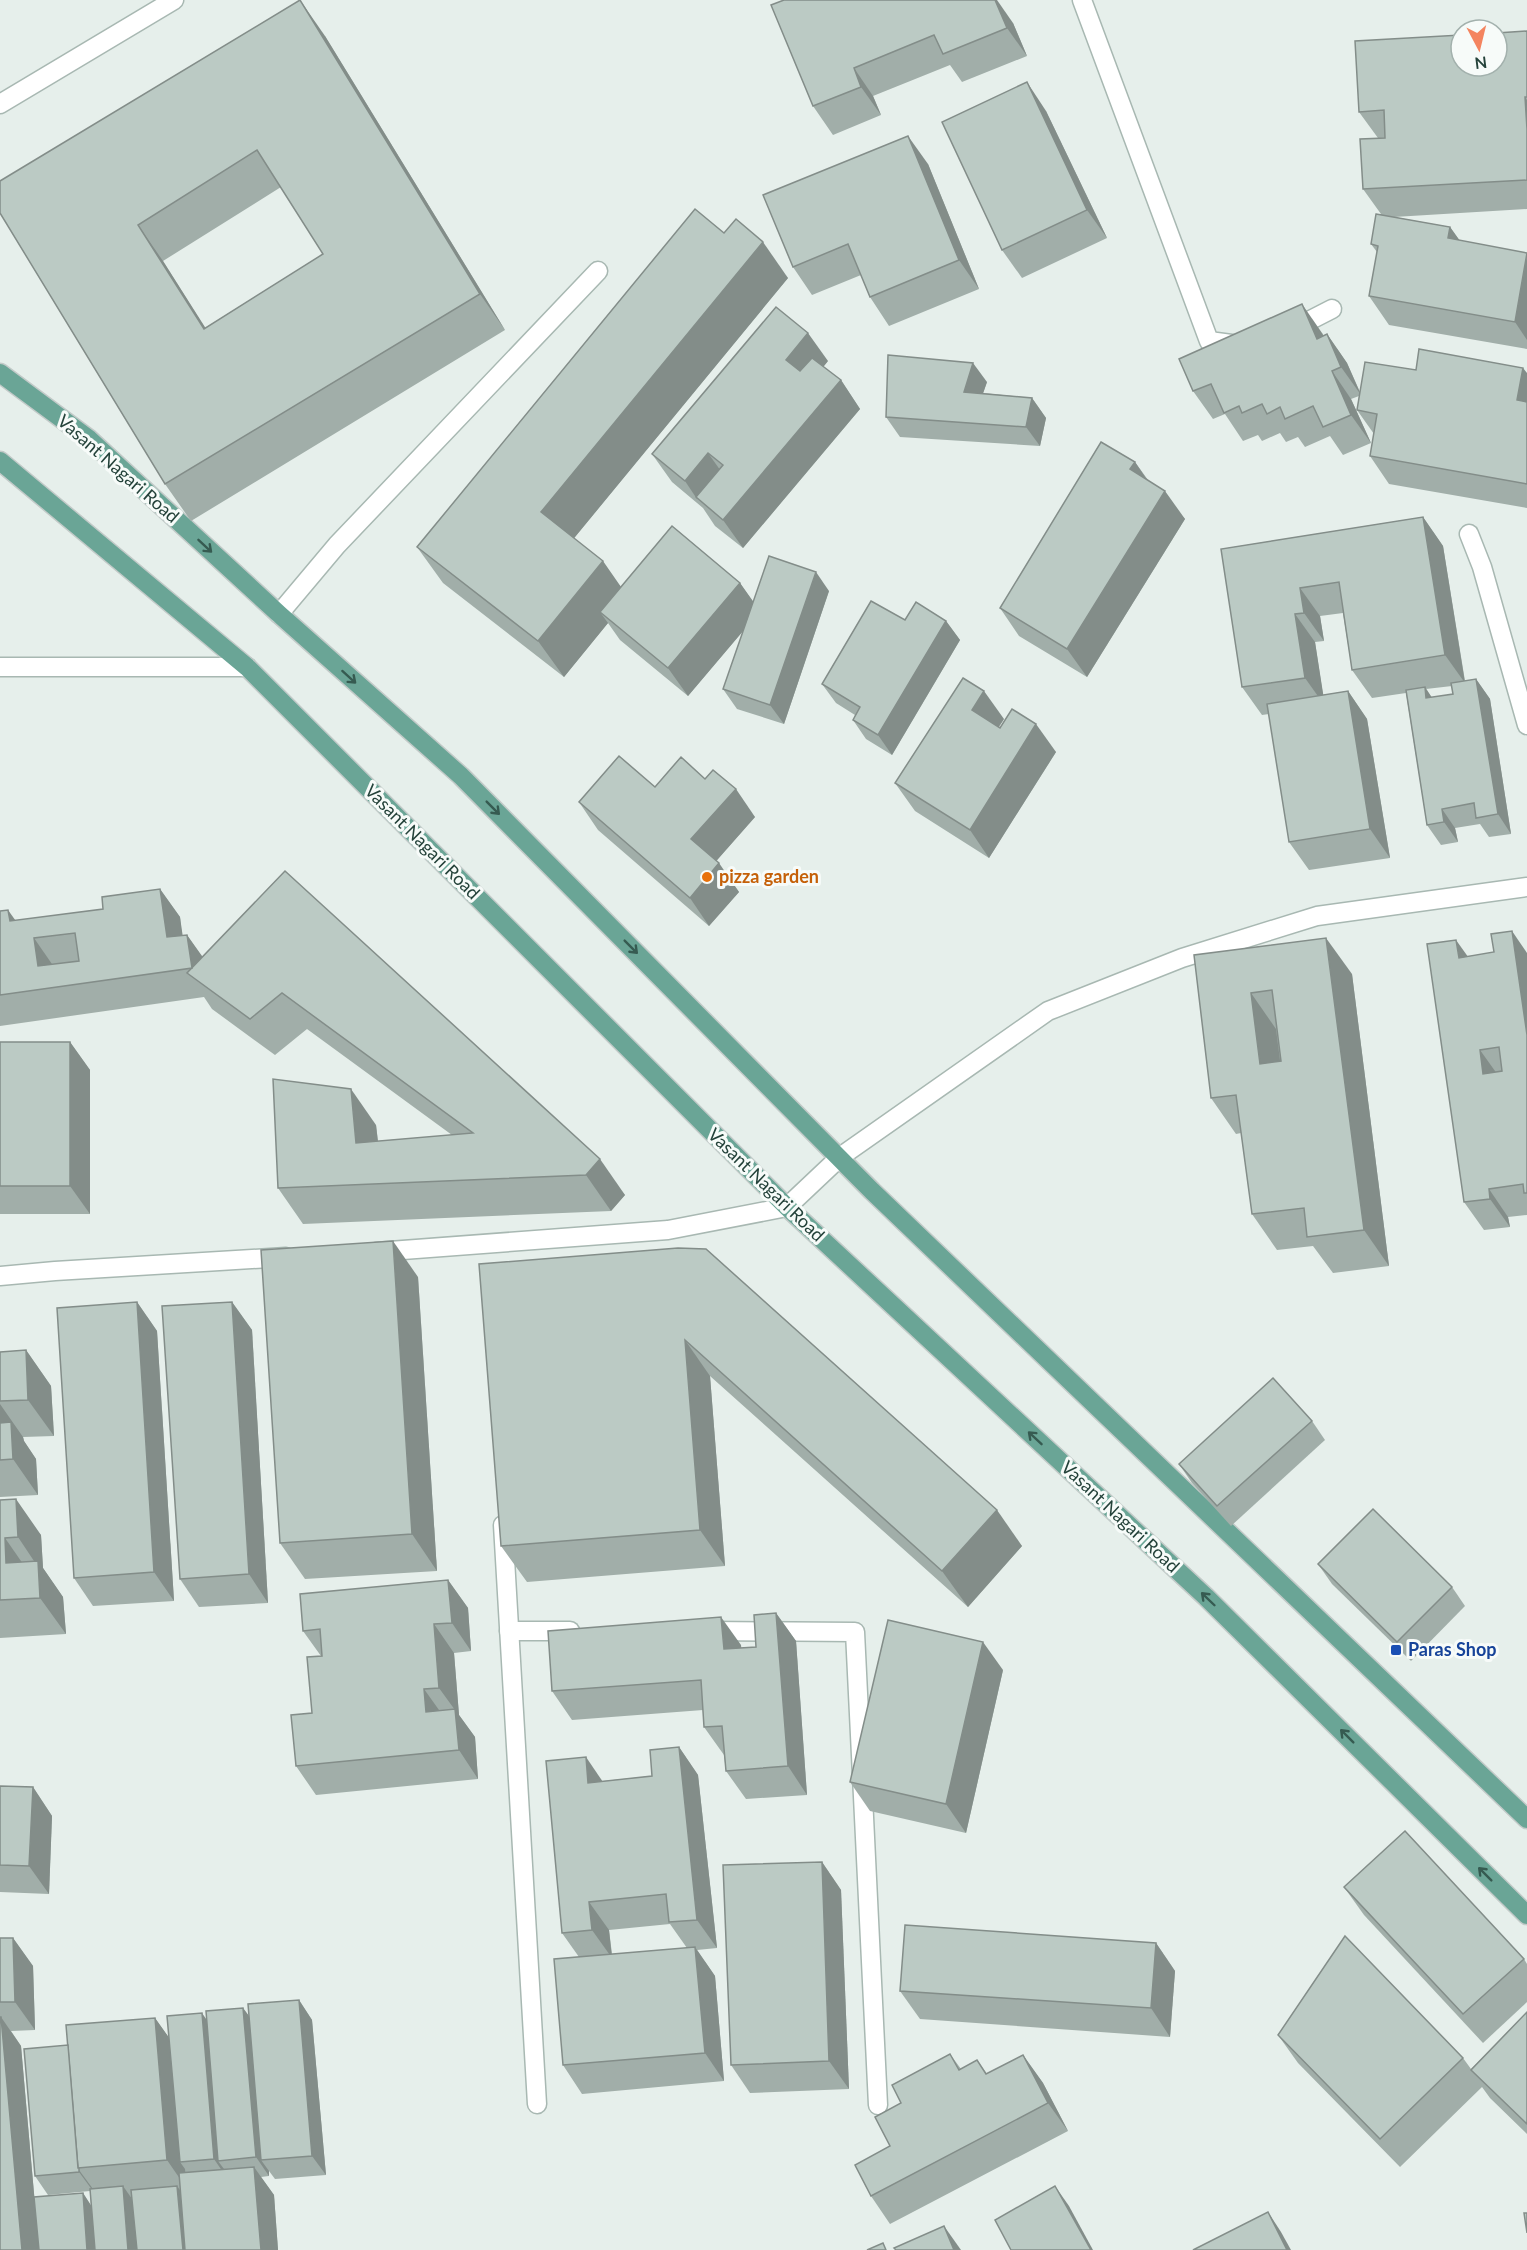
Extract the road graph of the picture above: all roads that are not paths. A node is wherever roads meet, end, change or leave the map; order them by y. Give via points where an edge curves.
1 (174, 0) edge
2 (1082, 0) edge
3 (0, 104) edge
4 (598, 271) dead end
5 (1332, 309) dead end
6 (1279, 334) edge
7 (1257, 342) edge
8 (0, 373) edge
9 (0, 461) edge
10 (1469, 534) dead end
11 (279, 614) junction
12 (0, 667) edge
13 (247, 667) junction
14 (1527, 725) edge
15 (1527, 887) edge
16 (840, 1157) junction
17 (787, 1207) junction
18 (354, 1253) edge
19 (307, 1256) edge
20 (0, 1276) edge
21 (501, 1503) edge
22 (509, 1631) junction
23 (592, 1631) edge
24 (688, 1631) edge
25 (1527, 1819) edge
26 (1527, 1915) edge
27 (537, 2104) dead end
28 (878, 2105) dead end

1 - 3 street
2 - 7 street via 1209,340 1246,346
4 - 11 street via 337,545
5 - 6 street
8 -> 11 main road, Vasant Nagari Road via 88,439
9 - 13 main road, Vasant Nagari Road
10 - 14 street
11 -> 16 main road, Vasant Nagari Road via 461,776
12 - 13 street
13 - 17 main road, Vasant Nagari Road
15 - 16 street via 1317,916 1182,958 1048,1011
16 - 17 street
16 - 25 main road, Vasant Nagari Road
17 - 18 street via 668,1230 487,1251
26 -> 17 main road, Vasant Nagari Road via 1206,1597
19 - 20 street
21 - 22 street
22 - 23 street
22 - 27 street
24 - 28 street via 855,1632

